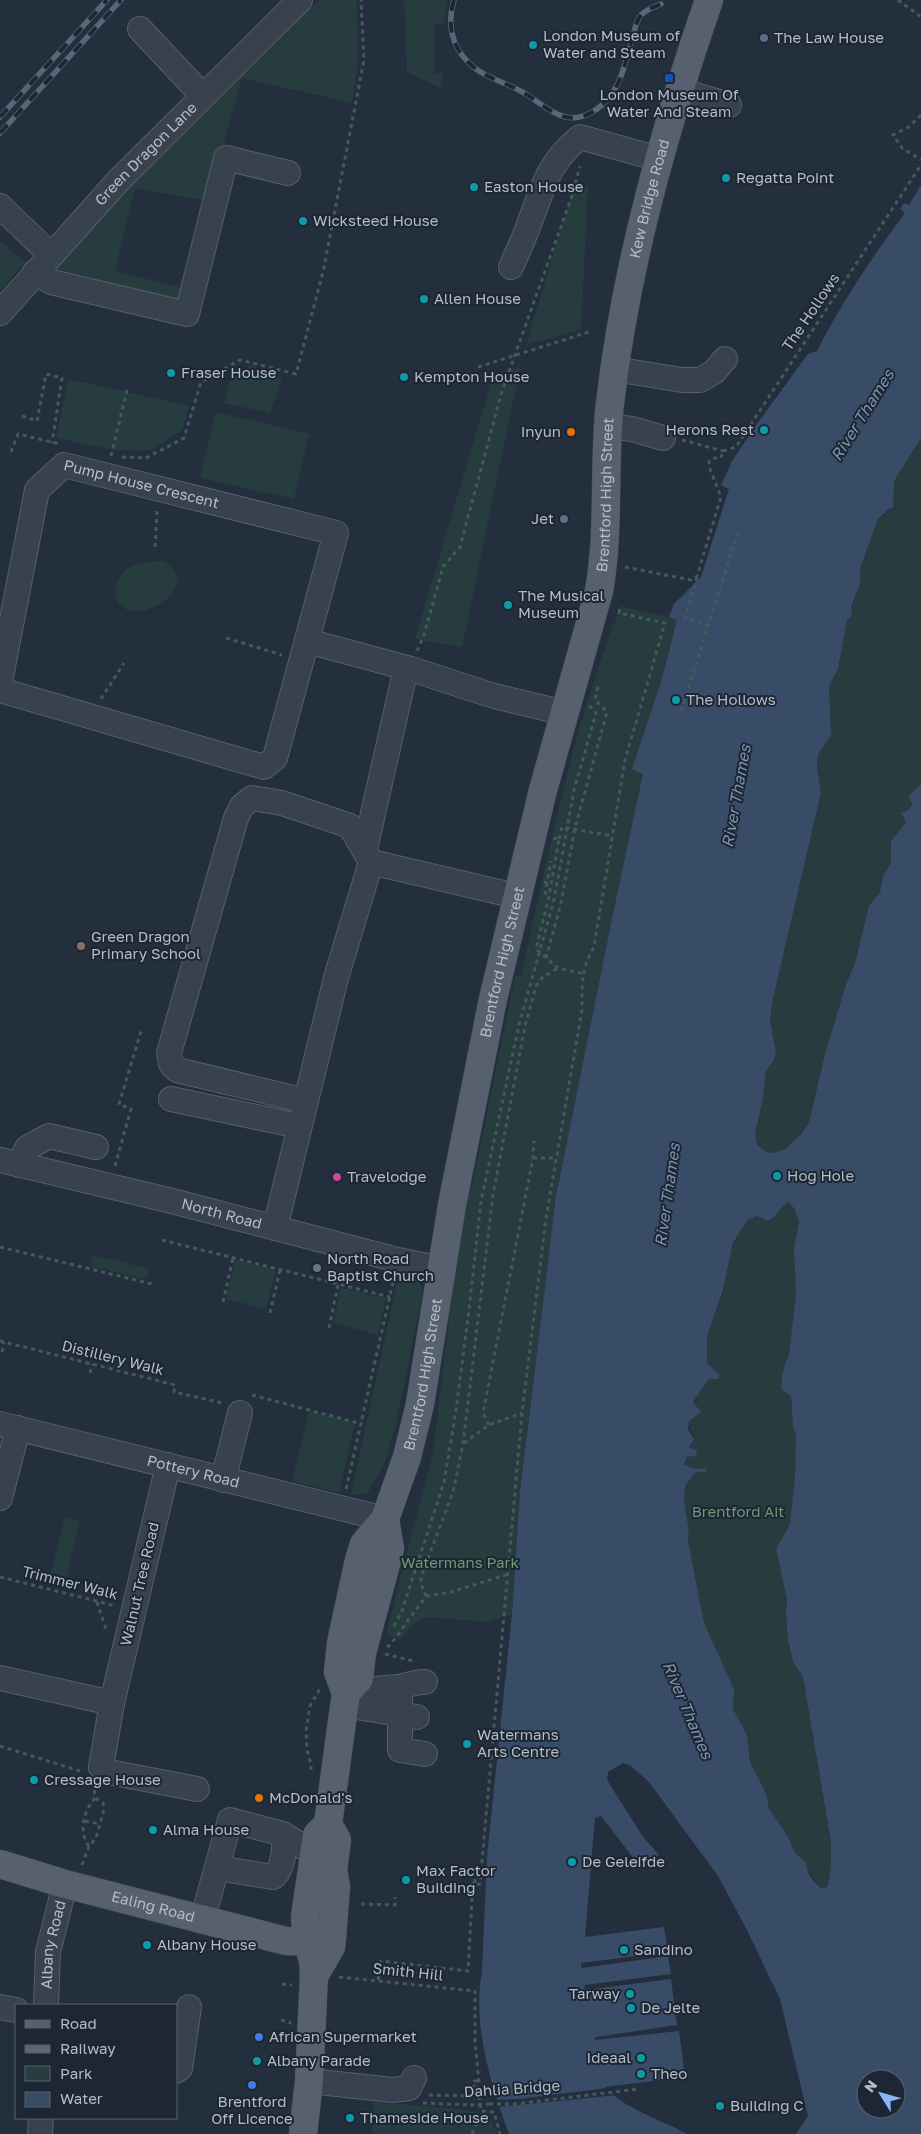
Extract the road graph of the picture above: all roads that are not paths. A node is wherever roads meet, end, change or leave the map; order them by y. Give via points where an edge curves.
1 (300, 0) edge
2 (709, 0) edge
3 (140, 29) dead end
4 (678, 90) junction
5 (202, 95) junction
6 (729, 105) dead end
7 (659, 159) junction
8 (288, 173) dead end
9 (0, 206) edge
10 (51, 255) junction
11 (511, 267) dead end
12 (35, 272) junction
13 (0, 313) edge
14 (725, 360) dead end
15 (614, 369) junction
16 (609, 415) junction
17 (663, 438) dead end
18 (304, 651) junction
19 (409, 669) junction
20 (0, 682) edge
21 (0, 690) edge
22 (573, 708) junction
23 (368, 855) junction
24 (516, 896) junction
25 (171, 1099) dead end
26 (306, 1101) junction
27 (299, 1126) junction
28 (96, 1147) dead end
29 (10, 1163) edge
30 (275, 1228) junction
31 (442, 1269) junction
32 (239, 1404) road end
33 (9, 1426) edge
34 (168, 1465) junction
35 (223, 1480) junction
36 (0, 1498) edge
37 (385, 1520) junction
38 (422, 1672) road end
39 (0, 1678) edge
40 (400, 1687) junction
41 (345, 1699) junction
42 (112, 1703) junction
43 (408, 1715) junction
44 (425, 1754) dead end
45 (196, 1789) dead end
46 (328, 1824) junction
47 (283, 1834) junction
48 (314, 1854) junction
49 (0, 1864) edge
50 (217, 1868) junction
51 (73, 1877) junction
52 (202, 1921) junction
53 (332, 1922) junction
54 (307, 1942) junction
55 (316, 1980) junction
56 (46, 2004) edge
57 (0, 2007) edge
58 (189, 2007) dead end
59 (15, 2010) edge
60 (178, 2070) edge
61 (414, 2078) dead end
62 (309, 2081) junction
63 (41, 2119) edge
64 (40, 2134) edge
65 (303, 2134) edge

1 - 5 street, Green Dragon Lane
2 - 4 main road, Kew Bridge Road
3 - 5 street
4 - 6 street
4 - 7 main road, Kew Bridge Road
5 - 10 street, Green Dragon Lane
7 - 11 street via 580,136 564,150 544,180
7 - 15 main road, Kew Bridge Road via 633,262
8 - 12 street via 226,158 187,314 52,282
9 - 10 street
10 - 12 street, Green Dragon Lane
12 - 13 street, Green Dragon Lane
14 - 15 street via 700,380
15 - 16 main road, Kew Bridge Road
16 - 17 street via 632,429
16 - 22 main road, Brentford High Street via 604,563
18 - 19 street
18 - 20 street, Pump House Crescent via 336,533 64,466 37,490
18 - 21 street, Pump House Crescent via 275,758 264,767
19 - 22 street via 494,696
19 - 23 street
22 - 24 main road, Brentford High Street via 543,790
23 - 24 street
23 - 26 street
23 - 26 street via 350,826 252,798 242,806 170,1053 171,1064 177,1070
24 - 31 main road, Brentford High Street via 473,1093
25 - 27 street
26 - 27 street
27 - 30 street
28 - 29 street via 49,1136 27,1148
29 - 30 street, North Road
30 - 31 street, North Road
31 - 37 main road, Brentford High Street via 420,1404 407,1457
32 - 35 street
33 - 34 street, Pottery Road
33 - 36 street
34 - 35 street, Pottery Road
34 - 42 street, Walnut Tree Road
35 - 37 street, Pottery Road
37 - 41 main road, Brentford High Street via 364,1544 359,1560 338,1672
38 - 40 street via 416,1681
39 - 42 street
40 - 41 street via 371,1688
40 - 43 street
41 - 43 street
41 - 46 main road, Brentford High Street
42 - 45 street, Walnut Tree Road via 102,1767 109,1772
43 - 44 street via 400,1750
46 - 48 main road, Brentford High Street via 317,1835
46 - 53 main road, Brentford High Street via 337,1840
47 - 48 street
47 - 50 street via 285,1841 279,1870 274,1877
47 - 50 street via 230,1820
48 - 54 main road, Brentford High Street via 306,1917
49 - 51 main road, Ealing Road
50 - 52 street
51 - 52 main road, Ealing Road
51 - 56 street, Albany Road via 48,1952
52 - 54 main road, Ealing Road via 286,1941
53 - 54 main road via 326,1931
53 - 55 main road, Brentford High Street via 331,1946
54 - 55 main road, Brentford High Street
55 - 62 main road, Brentford High Street
57 - 59 street
58 - 60 street
61 - 62 street via 409,2088 399,2096
62 - 65 main road, Brentford High Street
63 - 64 street

